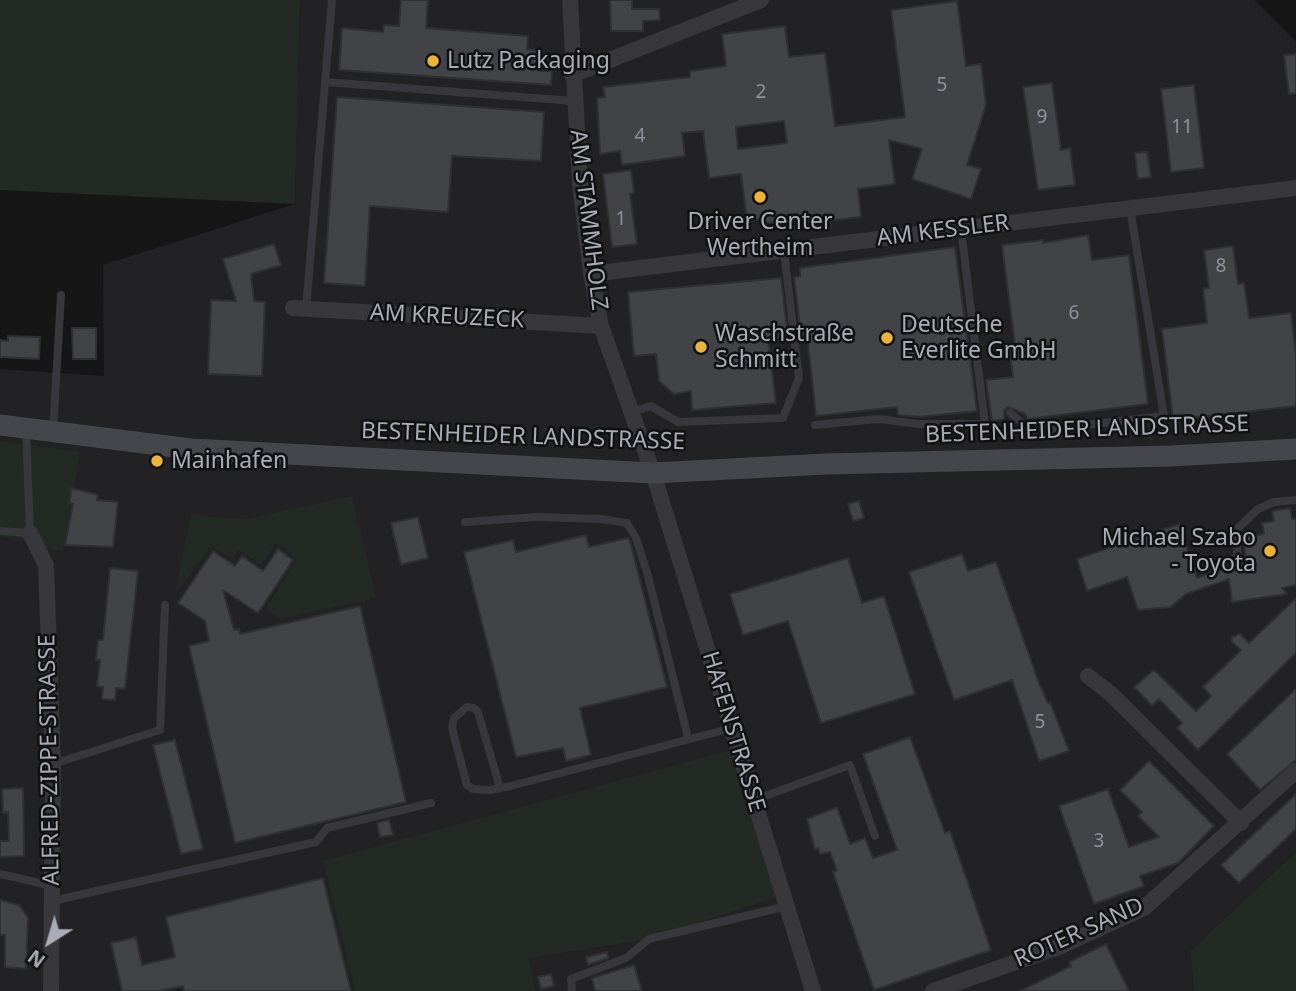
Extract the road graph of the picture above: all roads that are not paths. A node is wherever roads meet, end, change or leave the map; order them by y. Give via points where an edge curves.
1 (332, 0) edge
2 (569, 0) edge
3 (761, 0) edge
4 (572, 75) junction
5 (325, 82) junction
6 (574, 101) junction
7 (1296, 188) edge
8 (1130, 208) junction
9 (961, 229) junction
10 (784, 251) junction
11 (591, 274) junction
12 (61, 295) dead end
13 (299, 308) joint
14 (601, 326) junction
15 (632, 412) junction
16 (1010, 413) dead end
17 (0, 425) edge
18 (815, 425) dead end
19 (26, 428) junction
20 (53, 432) junction
21 (1296, 449) edge
22 (653, 473) junction
23 (1296, 500) edge
24 (465, 522) dead end
25 (0, 531) edge
26 (30, 533) junction
27 (1239, 563) dead end
28 (166, 605) dead end
29 (1088, 676) dead end
30 (732, 728) junction
31 (688, 738) junction
32 (53, 764) junction
33 (1296, 771) edge
34 (500, 788) junction
35 (754, 800) junction
36 (430, 803) dead end
37 (1241, 823) junction
38 (875, 836) dead end
39 (0, 874) edge
40 (52, 893) junction
41 (787, 906) junction
42 (51, 991) edge
43 (572, 991) edge
44 (813, 991) edge
45 (933, 991) edge

1 - 5 lane
2 - 4 street, AM STAMMHOLZ
3 - 4 street
4 - 6 street, AM STAMMHOLZ
5 - 6 lane
5 - 13 lane
6 - 11 street, AM STAMMHOLZ
7 - 8 street, AM KESSLER
8 - 9 street, AM KESSLER
8 - 16 lane via 1164,416 1032,431
9 - 10 street, AM KESSLER
9 - 18 lane via 985,424 878,419
10 - 11 street, AM KESSLER
10 - 15 lane via 799,378 783,418 678,422 651,406
11 - 14 street, AM STAMMHOLZ
12 - 20 lane
13 - 14 street, AM KREUZECK
14 - 15 street, AM STAMMHOLZ
15 - 22 street, AM STAMMHOLZ
17 - 19 main road, BESTENHEIDER LANDSTRASSE
19 - 20 main road, BESTENHEIDER LANDSTRASSE
19 - 26 lane
20 - 22 main road, BESTENHEIDER LANDSTRASSE via 191,449
21 - 22 main road, BESTENHEIDER LANDSTRASSE
22 - 30 street, HAFENSTRASSE
23 - 27 lane via 1258,509 1236,531
24 - 31 lane via 536,517 627,523 648,576
25 - 26 lane
26 - 32 street, ALFRED-ZIPPE-STRASSE via 46,565
28 - 32 lane via 160,730
29 - 37 street
30 - 31 lane
30 - 35 street, HAFENSTRASSE
31 - 34 lane
32 - 40 street, ALFRED-ZIPPE-STRASSE
33 - 37 street, ROTER SAND
34 - 34 lane via 467,785 452,728 454,718 467,707 478,712
35 - 38 lane via 850,765
35 - 41 street, HAFENSTRASSE
36 - 40 lane via 327,828 316,842
37 - 45 street, ROTER SAND via 1144,908 1059,947
39 - 40 lane
40 - 42 street, ALFRED-ZIPPE-STRASSE
41 - 43 lane via 649,939 626,958 571,979
41 - 44 street, HAFENSTRASSE

